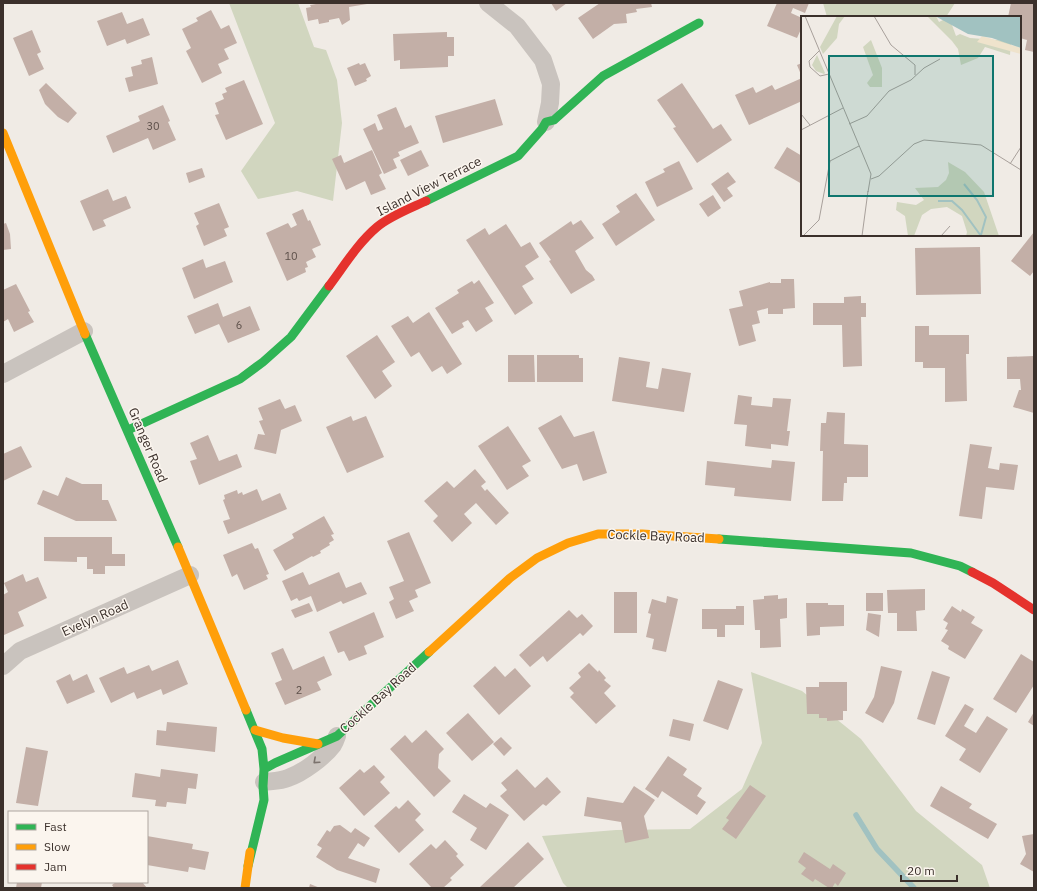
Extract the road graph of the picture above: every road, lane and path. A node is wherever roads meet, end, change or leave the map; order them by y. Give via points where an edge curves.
1 (488, 3) edge
2 (699, 23) dead end
3 (546, 122) junction
4 (3, 133) edge
5 (84, 331) junction
6 (3, 374) edge
7 (128, 430) junction
8 (190, 575) junction
9 (1034, 610) edge
10 (3, 666) edge
11 (255, 730) junction
12 (337, 736) junction
13 (318, 744) junction
14 (264, 779) junction
15 (245, 888) edge

1 - 3 street via 517,26 543,60 551,84
2 - 3 street, Island View Terrace via 603,76 554,120
3 - 7 street, Island View Terrace via 518,156 378,226 364,239 291,337 246,375
4 - 5 street, Granger Road
5 - 6 street
5 - 7 street, Granger Road
7 - 8 street, Granger Road
8 - 10 street, Evelyn Road via 20,651
8 - 11 street, Granger Road
9 - 12 street, Cockle Bay Road via 993,583 960,566 911,553 642,534 598,534 568,543 537,558 510,578
11 - 13 street
11 - 14 street, Granger Road via 262,749
12 - 13 street, Cockle Bay Road
12 -> 14 street, Cockle Bay Road via 334,744 315,764 288,778 277,781
13 - 14 street, Cockle Bay Road via 275,763
14 - 15 street via 255,805

